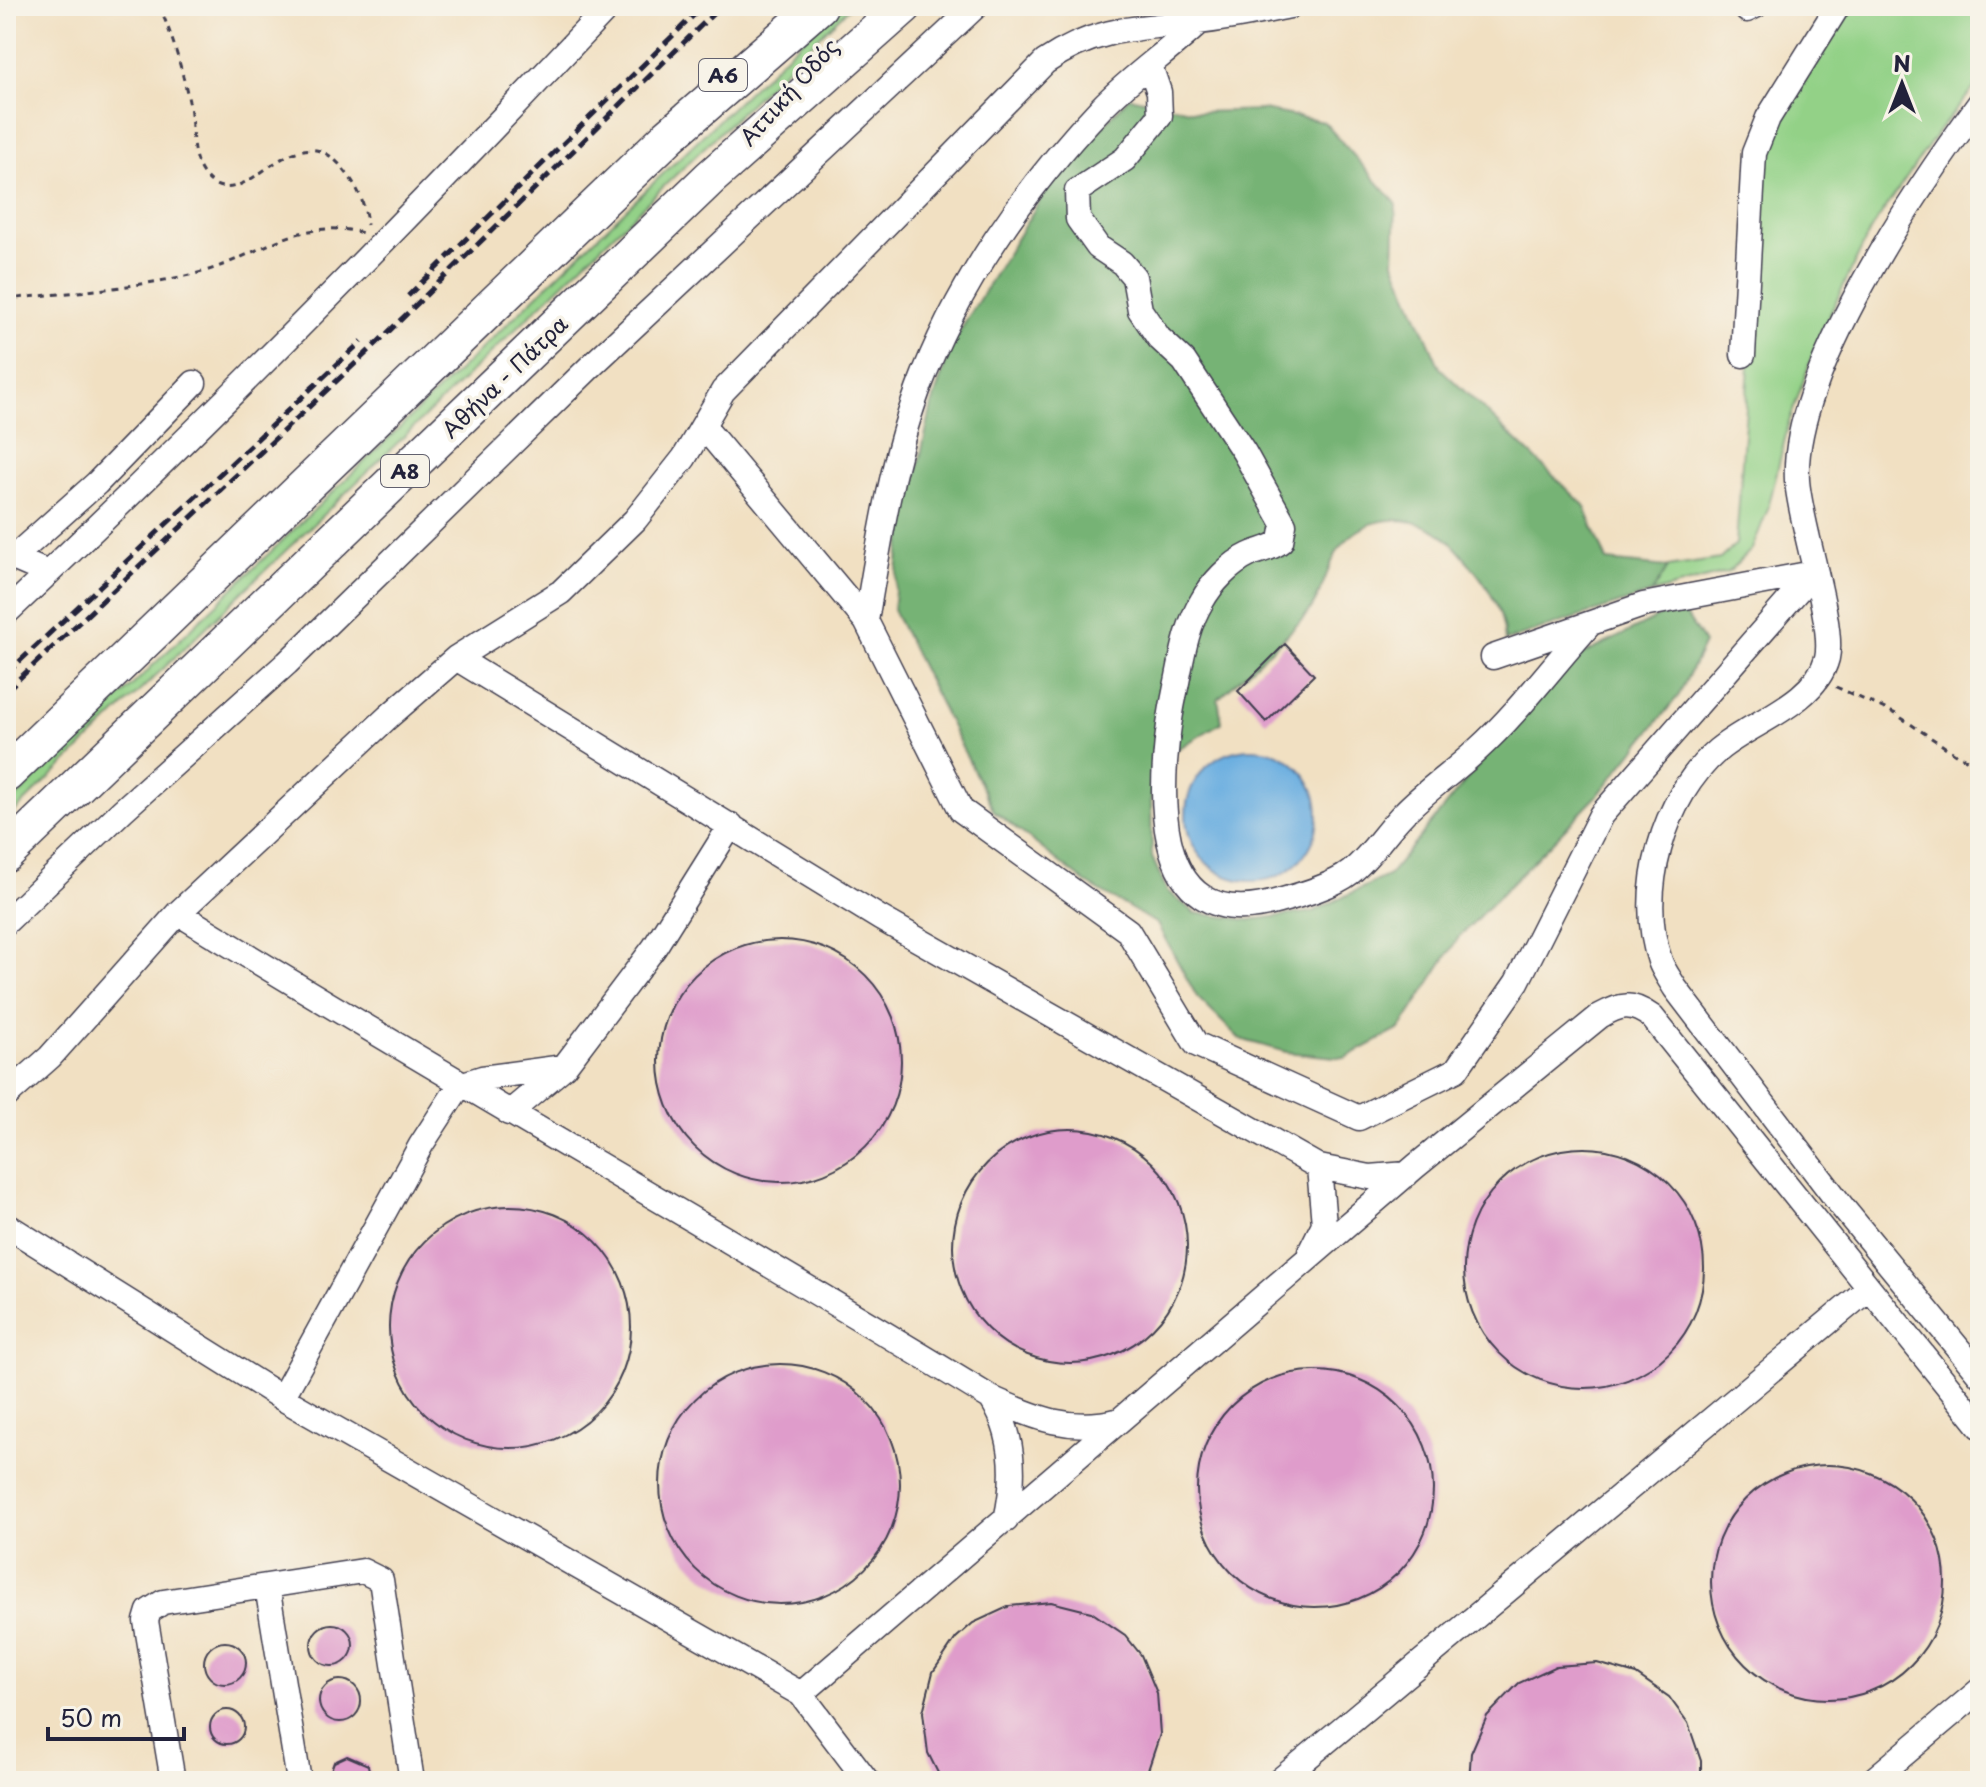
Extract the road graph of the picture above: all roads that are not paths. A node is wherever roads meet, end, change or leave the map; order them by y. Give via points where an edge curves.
1 (609, 6) edge
2 (784, 6) edge
3 (819, 6) edge
4 (869, 6) edge
5 (904, 6) edge
6 (976, 6) edge
7 (1290, 6) edge
8 (1838, 6) edge
9 (1208, 14) edge
10 (1150, 66) junction
11 (1980, 103) edge
12 (669, 136) junction
13 (710, 178) junction
14 (1743, 355) dead end
15 (194, 383) dead end
16 (703, 426) junction
17 (48, 573) junction
18 (1813, 573) junction
19 (6, 613) edge
20 (866, 621) junction
21 (1590, 624) junction
22 (1493, 657) dead end
23 (456, 658) junction
24 (6, 774) edge
25 (731, 825) junction
26 (6, 854) edge
27 (178, 913) junction
28 (6, 922) edge
29 (564, 1067) junction
30 (460, 1085) junction
31 (6, 1096) edge
32 (509, 1113) junction
33 (1319, 1167) junction
34 (1407, 1174) junction
35 (6, 1225) edge
36 (1302, 1264) junction
37 (1868, 1289) junction
38 (1980, 1375) edge
39 (282, 1398) junction
40 (991, 1398) junction
41 (1125, 1419) junction
42 (1980, 1426) edge
43 (1006, 1520) junction
44 (267, 1586) junction
45 (1980, 1690) edge
46 (801, 1694) junction
47 (173, 1781) edge
48 (299, 1781) edge
49 (412, 1781) edge
50 (867, 1781) edge
51 (1279, 1781) edge
52 (1872, 1781) edge

1 - 17 street via 390,238
2 - 12 highway, Α6
3 - 12 highway, Α8
4 - 13 highway, Αττική Οδός / Α6 via 815,56
5 - 13 highway, Αθήνα - Πάτρα / Α8
6 - 28 street via 589,368 287,663
7 - 9 street
8 - 14 street via 1768,118 1754,153
9 - 10 street
9 - 16 street via 1108,32 1073,43 1045,62 723,391
10 - 20 street via 1103,106 1033,191 980,263 938,340 917,393 883,520
10 - 21 street via 1160,116 1125,159 1077,191 1078,219 1098,247 1134,277 1140,310 1196,378 1284,524 1281,541 1270,550 1250,554 1227,569 1202,600 1186,636 1165,739 1168,847 1182,876 1209,901 1233,910 1298,896 1351,873 1404,812 1480,749
11 - 18 street via 1893,229 1810,404 1797,475
12 - 24 highway, Α8
13 - 26 highway, Αθήνα - Πάτρα / Α8
15 - 17 street via 97,483 13,558
16 - 20 street
16 - 23 street via 657,497 561,592
17 - 19 street
18 - 20 street via 1601,815 1517,982 1456,1070 1359,1118 1196,1044 1128,931 961,810
18 - 21 street via 1643,605
18 - 38 street via 1827,629 1827,657 1818,679 1715,752 1668,822 1654,880 1652,918 1660,962 1843,1208
21 - 22 street
23 - 25 street
23 - 27 street
25 - 29 street via 654,948
25 - 33 street via 880,918
27 - 30 street
27 - 31 street via 50,1057
29 - 30 street
29 - 32 street
30 - 32 street
30 - 39 street via 421,1145
32 - 40 street
33 - 34 street via 1370,1177
33 - 36 street via 1324,1224
34 - 36 street
34 - 37 street via 1600,1016 1619,1005 1636,1006 1652,1017
35 - 39 street
36 - 41 street
37 - 42 street
37 - 51 street
39 - 46 street
40 - 41 street via 1073,1427
40 - 43 street via 1003,1416 1014,1472
41 - 43 street
43 - 46 street
44 - 47 street via 163,1602 149,1611 146,1621
44 - 48 street
44 - 49 street via 363,1571 381,1580
45 - 52 street
46 - 50 street

